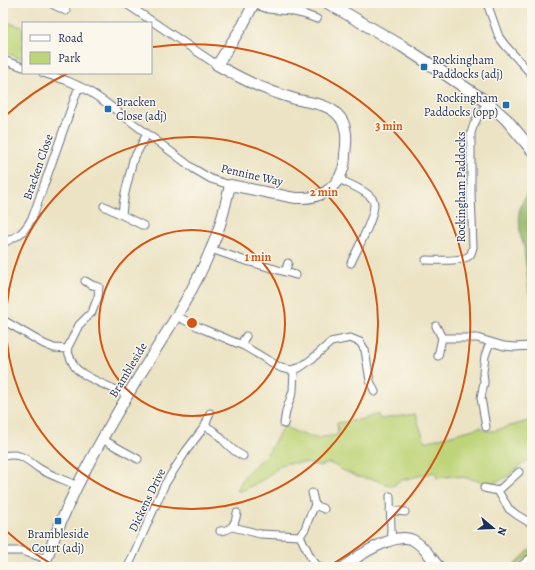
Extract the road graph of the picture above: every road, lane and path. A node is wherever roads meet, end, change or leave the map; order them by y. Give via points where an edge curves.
1 (125, 3) edge
2 (328, 3) edge
3 (487, 3) edge
4 (54, 4) edge
5 (252, 4) edge
6 (66, 11) dead end
7 (316, 19) dead end
8 (3, 60) edge
9 (217, 65) junction
10 (22, 67) edge
11 (46, 74) edge
12 (532, 74) edge
13 (79, 86) junction
14 (488, 103) junction
15 (147, 134) junction
16 (532, 150) edge
17 (339, 179) junction
18 (230, 186) junction
19 (104, 206) dead end
20 (122, 215) junction
21 (144, 226) dead end
22 (3, 244) edge
23 (211, 249) junction
24 (426, 260) dead end
25 (288, 263) dead end
26 (351, 263) dead end
27 (285, 272) junction
28 (296, 276) dead end
29 (84, 281) dead end
30 (176, 316) junction
31 (3, 320) edge
32 (436, 326) dead end
33 (246, 336) dead end
34 (442, 338) junction
35 (490, 342) junction
36 (241, 344) junction
37 (532, 346) edge
38 (67, 349) junction
39 (438, 356) dead end
40 (294, 369) junction
41 (375, 392) dead end
42 (128, 395) junction
43 (210, 413) dead end
44 (284, 424) dead end
45 (205, 426) junction
46 (486, 427) dead end
47 (102, 439) junction
48 (3, 456) edge
49 (243, 456) dead end
50 (138, 459) dead end
51 (519, 472) dead end
52 (78, 486) junction
53 (484, 488) dead end
54 (498, 491) junction
55 (312, 493) dead end
56 (390, 496) dead end
57 (315, 505) junction
58 (324, 509) dead end
59 (390, 510) junction
60 (404, 512) dead end
61 (237, 514) dead end
62 (532, 524) edge
63 (233, 527) junction
64 (220, 531) dead end
65 (300, 536) junction
66 (393, 540) junction
67 (3, 552) edge
68 (532, 559) edge
69 (46, 563) edge
70 (128, 567) edge
71 (319, 567) edge
72 (344, 567) edge
73 (438, 567) edge
74 (522, 567) edge

1 - 9 street
2 - 14 main road via 402,46
3 - 12 street via 499,37
4 - 6 street
5 - 7 street
5 - 9 street via 243,25
8 - 10 street
9 - 17 street via 264,89 327,107 337,114 347,134 343,169
11 - 13 street, Pennine Way
13 - 15 street, Pennine Way
13 - 22 street, Bracken Close via 33,216 23,231
14 - 16 main road via 506,119
14 - 24 street, Rockingham Paddocks via 476,119 471,133 472,253 464,259
15 - 18 street, Pennine Way via 194,169
15 - 20 street via 133,160
17 - 18 street, Pennine Way via 326,192 313,197 298,198
17 - 26 street via 369,195 374,201 371,218
18 - 23 street, Brambleside
19 - 20 street
20 - 21 street
23 - 27 street
23 - 30 street, Brambleside
25 - 27 street
27 - 28 street
29 - 38 street via 103,286 92,312 79,325
30 - 36 street
30 - 42 street, Brambleside
31 - 38 street via 44,344
32 - 34 street
33 - 36 street
34 - 35 street via 477,338
34 - 39 street
35 - 37 street via 514,347
35 - 46 street via 482,372 484,382 481,398
36 - 40 street via 281,368
38 - 42 street via 70,360 85,375
40 - 41 street via 309,361 331,342 350,338 360,342 364,350 370,381
40 - 44 street via 293,391
42 - 47 street, Brambleside
43 - 45 street, Dickens Drive
45 - 49 street
45 - 70 street, Dickens Drive via 165,484
47 - 50 street
47 - 52 street, Brambleside
48 - 52 street via 19,456 41,470
51 - 54 street
52 - 69 street, Brambleside
53 - 54 street
54 - 62 street via 509,509
55 - 57 street
56 - 59 street
57 - 58 street
57 - 65 street
59 - 60 street
59 - 66 street
61 - 63 street
63 - 64 street
63 - 65 street via 260,534
65 - 71 street via 312,560
66 - 72 street via 359,555
66 - 73 street via 414,540 424,548
67 - 69 street via 22,551
68 - 74 street

